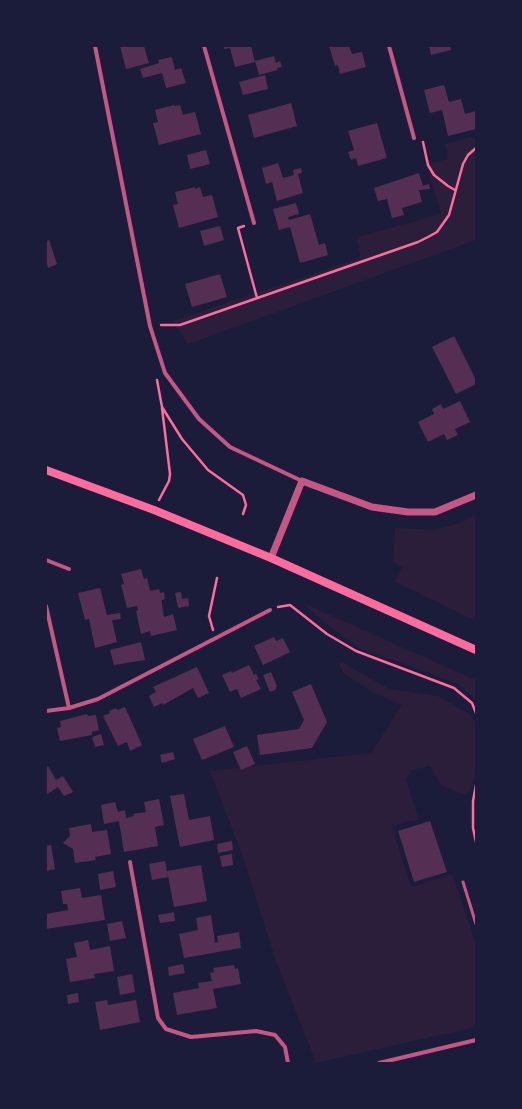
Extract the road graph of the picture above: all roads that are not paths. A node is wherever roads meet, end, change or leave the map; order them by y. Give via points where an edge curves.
1 (95, 46) edge
2 (204, 46) edge
3 (389, 46) edge
4 (414, 138) road end
5 (254, 223) road end
6 (46, 470) edge
7 (302, 481) junction
8 (476, 495) edge
9 (271, 558) junction
10 (46, 560) edge
11 (69, 570) dead end
12 (46, 606) edge
13 (270, 610) road end
14 (476, 650) edge
15 (69, 708) junction
16 (46, 711) edge
17 (130, 862) dead end
18 (463, 882) dead end
19 (476, 924) edge
20 (476, 1040) edge
21 (288, 1063) edge
22 (379, 1063) edge

1 - 7 street via 150,326 165,373 199,419 230,446
2 - 5 street
3 - 4 street
6 - 9 main road via 154,510
7 - 8 street via 372,507 408,512 435,512
7 - 9 street
9 - 14 main road
10 - 11 street
12 - 15 street
13 - 15 street via 98,699
15 - 16 street
17 - 21 street via 158,1018 166,1029 191,1037 256,1031 275,1035 284,1047
18 - 19 lane
20 - 22 street

